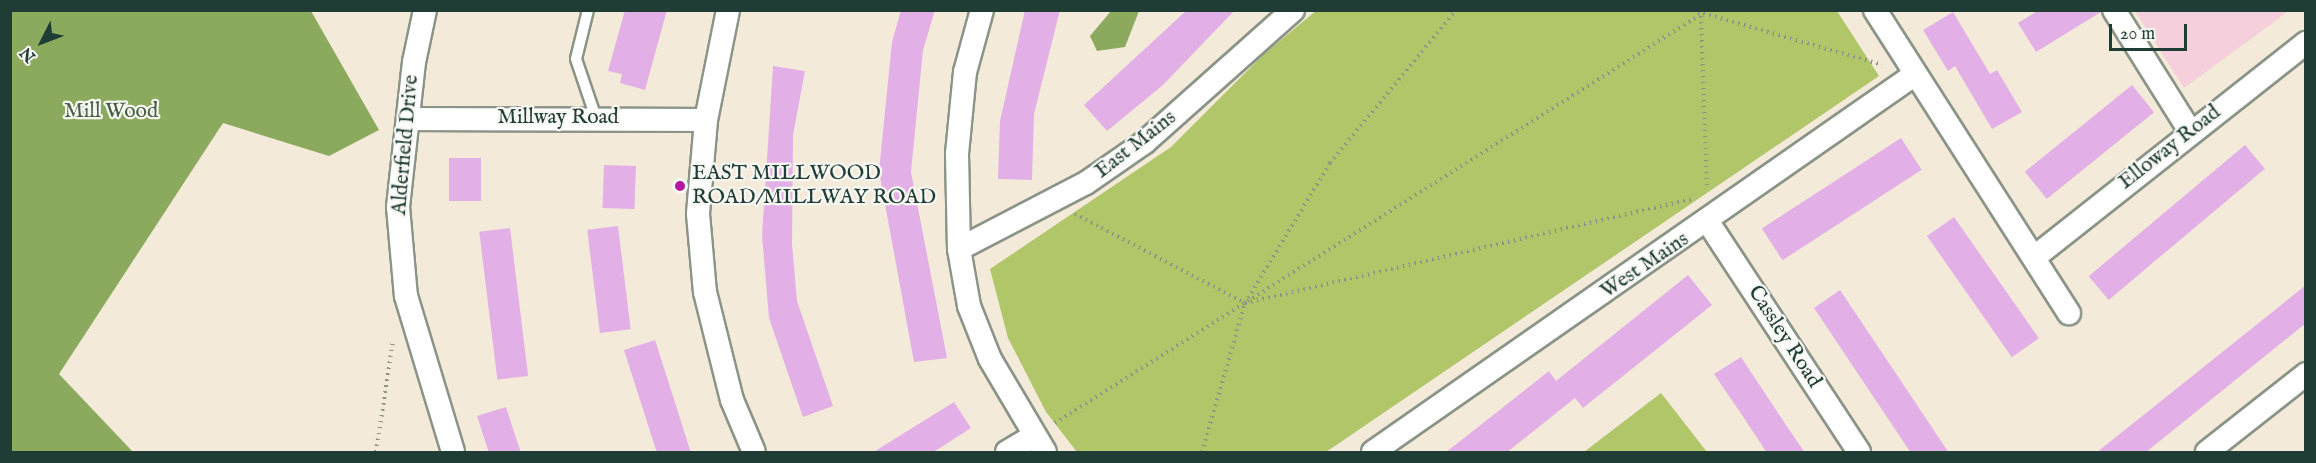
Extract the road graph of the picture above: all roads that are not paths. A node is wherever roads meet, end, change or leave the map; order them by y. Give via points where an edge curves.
1 (425, 10) edge
2 (588, 10) edge
3 (728, 10) edge
4 (982, 10) edge
5 (1293, 10) edge
6 (1875, 10) edge
7 (2114, 10) edge
8 (2306, 43) edge
9 (1914, 75) junction
10 (410, 118) junction
11 (596, 118) junction
12 (706, 120) junction
13 (2190, 131) junction
14 (1708, 222) junction
15 (959, 249) junction
16 (2036, 256) junction
17 (2069, 313) dead end
18 (2306, 374) edge
19 (1039, 445) edge
20 (453, 453) edge
21 (754, 453) edge
22 (1007, 453) edge
23 (1373, 453) edge
24 (1859, 453) edge
25 (2207, 453) edge

1 - 10 street, Alderfield Drive via 414,62
2 - 11 lane via 576,59
3 - 12 street
4 - 15 street via 964,83 957,154
5 - 15 street, East Mains via 1145,142 1050,202
6 - 9 street
7 - 13 street
8 - 13 street, Elloway Road
9 - 14 street, West Mains
9 - 16 street
10 - 11 street, Millway Road
10 - 20 street, Alderfield Drive via 398,207 406,296
11 - 12 street, Millway Road
12 - 21 street via 698,214 705,292 732,400
13 - 16 street, Elloway Road
14 - 23 street, West Mains
14 - 24 street, Cassley Road
15 - 19 street via 969,306
16 - 17 street
18 - 25 street
19 - 22 street

